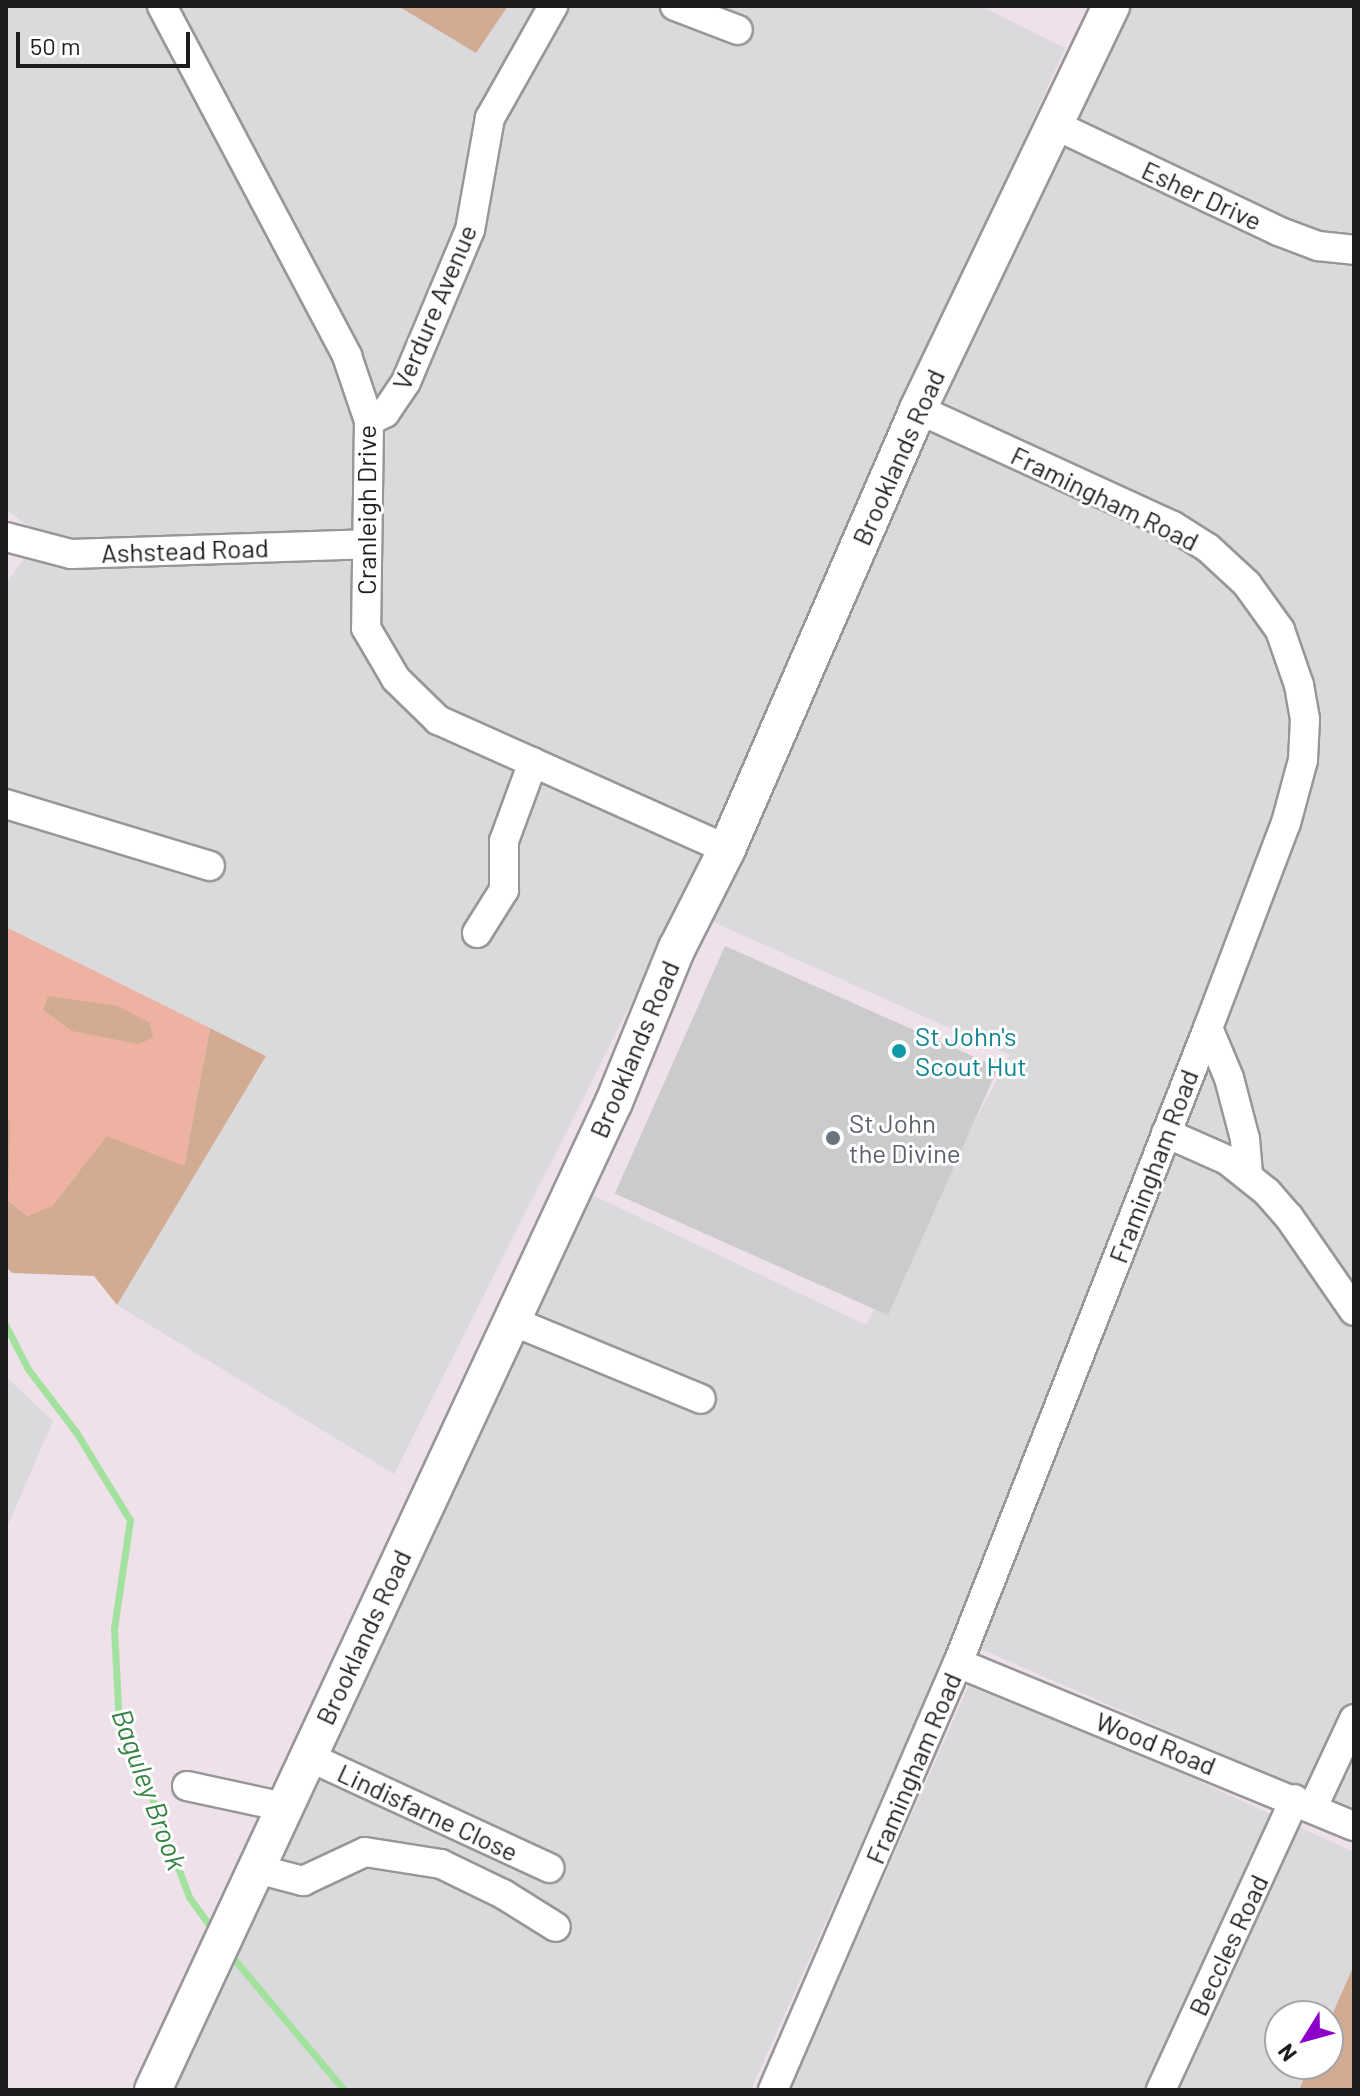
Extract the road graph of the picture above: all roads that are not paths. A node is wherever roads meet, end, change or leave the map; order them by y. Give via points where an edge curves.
1 (162, 6) edge
2 (553, 6) edge
3 (675, 6) edge
4 (1111, 6) edge
5 (738, 30) dead end
6 (1055, 125) junction
7 (1354, 250) edge
8 (918, 409) junction
9 (369, 421) junction
10 (6, 537) edge
11 (366, 544) junction
12 (533, 762) junction
13 (6, 804) edge
14 (727, 849) junction
15 (210, 866) dead end
16 (477, 933) dead end
17 (1208, 1028) junction
18 (1166, 1133) junction
19 (1248, 1175) junction
20 (1354, 1311) edge
21 (512, 1321) junction
22 (701, 1399) dead end
23 (958, 1663) junction
24 (1354, 1719) edge
25 (307, 1756) junction
26 (187, 1786) dead end
27 (1304, 1803) junction
28 (284, 1807) junction
29 (1354, 1826) edge
30 (549, 1868) dead end
31 (250, 1884) junction
32 (556, 1927) dead end
33 (153, 2090) edge
34 (773, 2090) edge
35 (1161, 2090) edge

1 - 9 street, Cranleigh Drive via 347,356
2 - 9 street, Verdure Avenue via 490,118 470,230 406,382 385,413
3 - 5 street
4 - 6 street, Brooklands Road
6 - 7 street, Esher Drive via 1278,231 1318,246
6 - 8 street, Brooklands Road
8 - 14 street, Brooklands Road
8 - 17 street, Framingham Road via 1173,526 1208,548 1247,584 1280,630 1299,685 1305,719 1303,760 1286,823
9 - 11 street, Cranleigh Drive
10 - 11 street, Ashstead Road via 71,554
11 - 12 street, Cranleigh Drive via 366,628 396,679 438,720
12 - 14 street, Cranleigh Drive
12 - 16 street via 504,841 504,890
13 - 15 street
14 - 21 street, Brooklands Road via 677,948 614,1102
17 - 18 street, Framingham Road
17 - 19 street via 1229,1078
18 - 19 street via 1206,1148
18 - 23 street, Framingham Road
19 - 20 street via 1289,1217
21 - 22 street
21 - 25 street, Brooklands Road
23 - 27 street, Wood Road
23 - 34 street, Framingham Road
24 - 27 street, Beccles Road
25 - 28 street, Brooklands Road
25 - 30 street, Lindisfarne Close
26 - 28 street
27 - 29 street, Wood Road
27 - 35 street, Beccles Road
28 - 31 street, Brooklands Road
31 - 32 street via 303,1881 365,1852 441,1864
31 - 33 street, Brooklands Road

